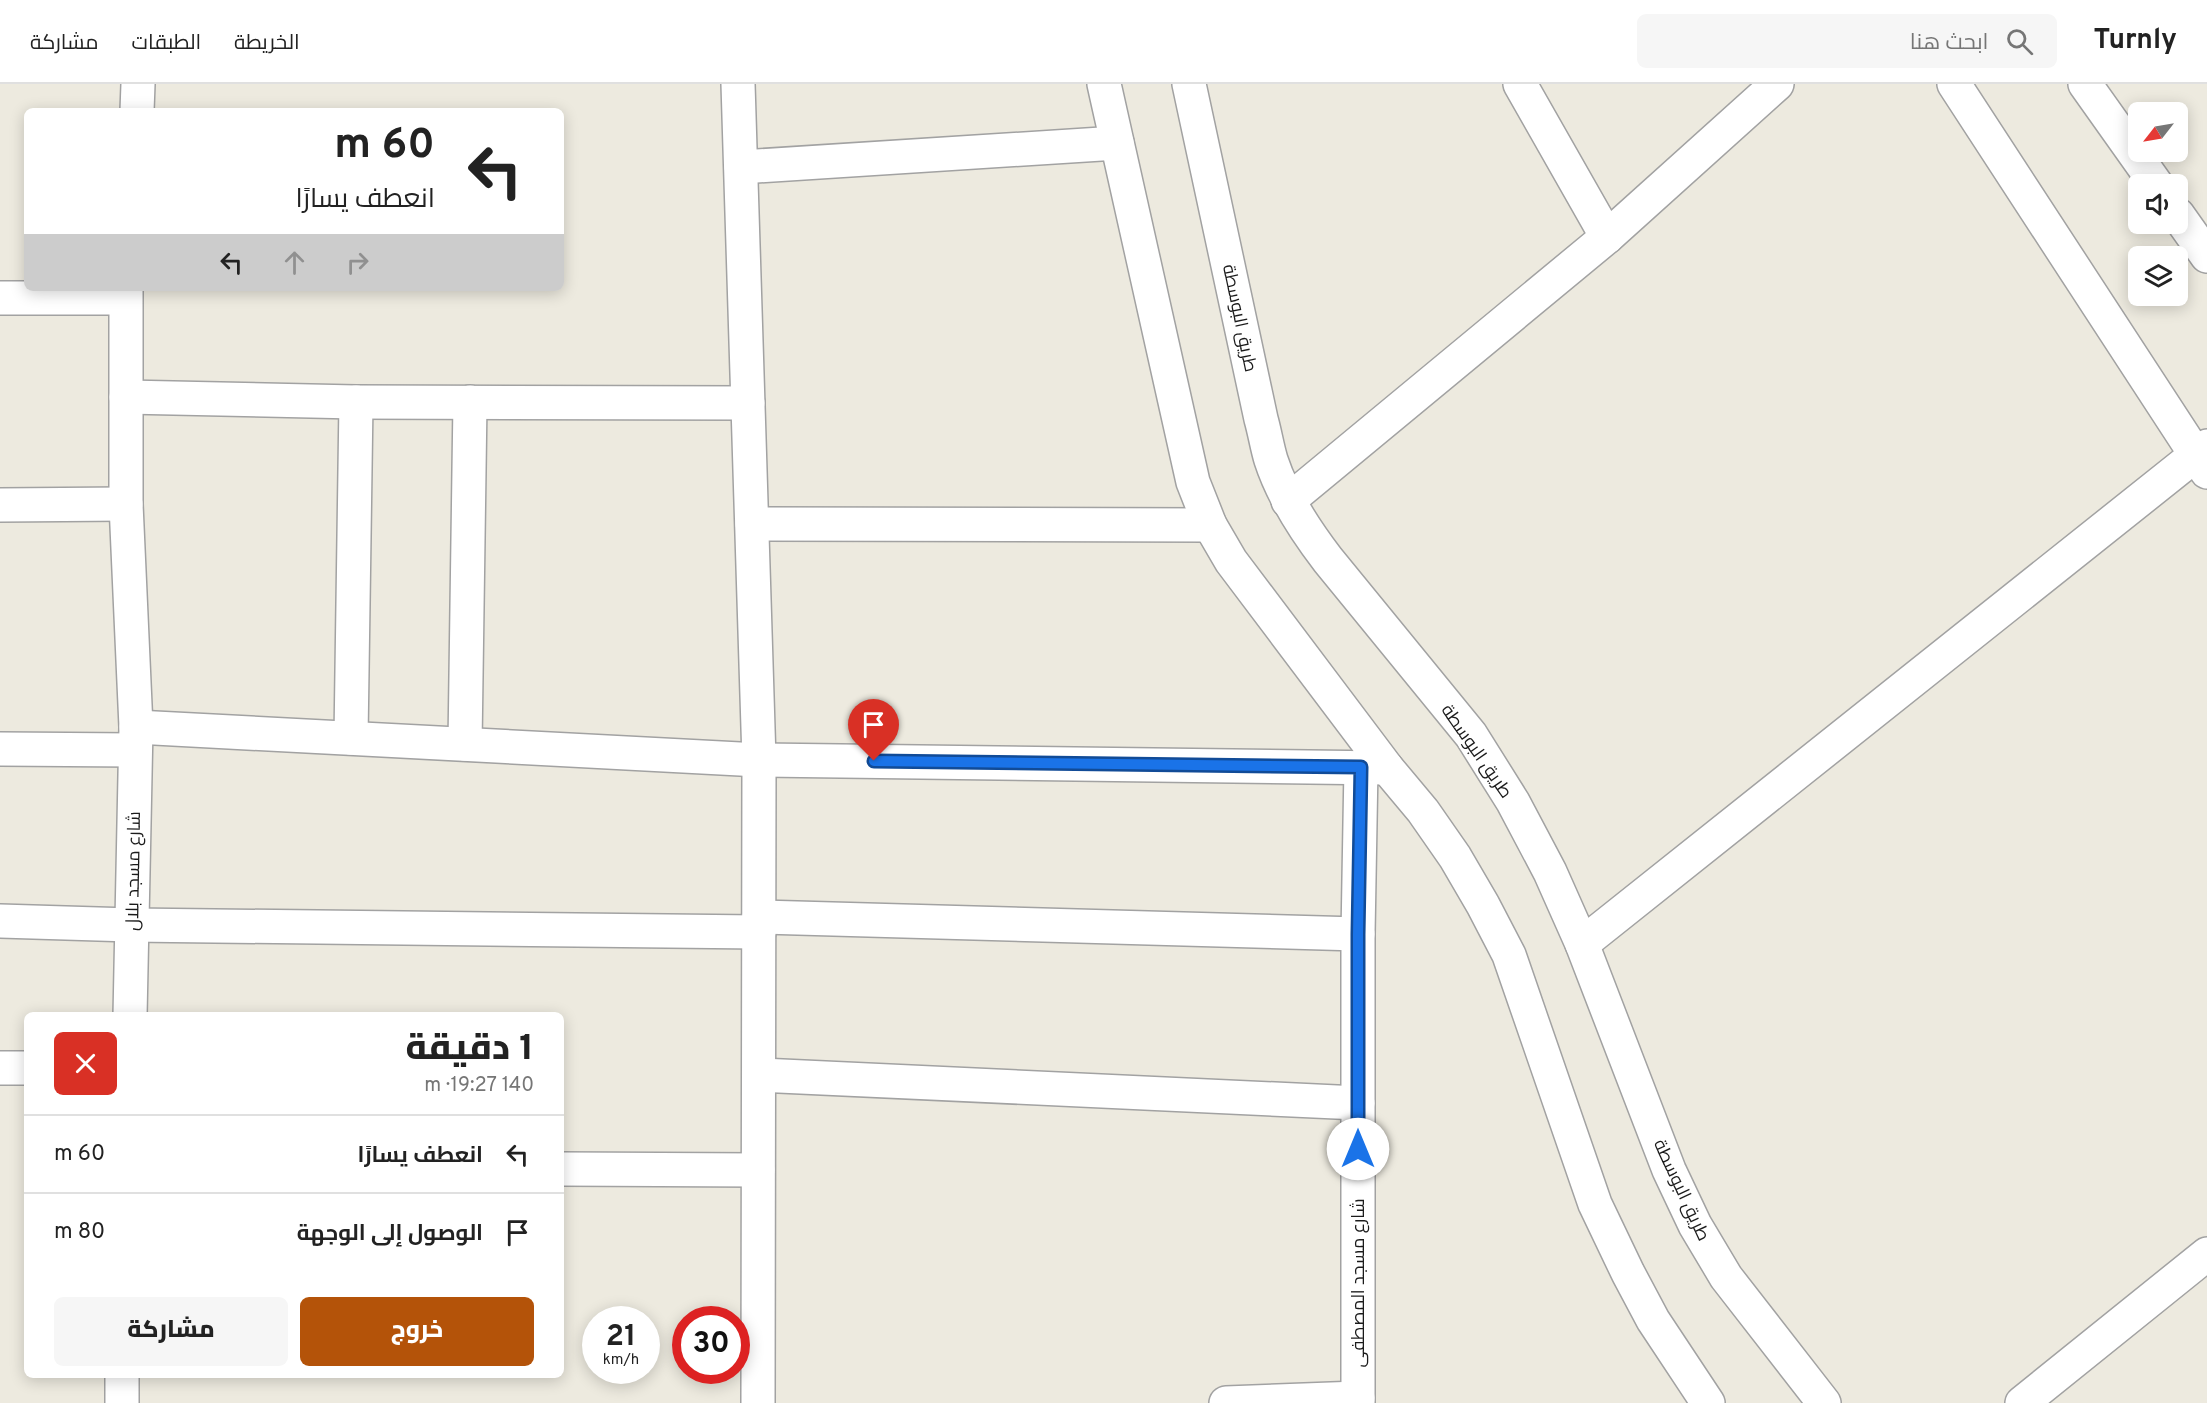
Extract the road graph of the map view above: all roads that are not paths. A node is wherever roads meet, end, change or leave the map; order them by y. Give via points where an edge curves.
1 (138, 84) edge
2 (738, 84) edge
3 (1104, 84) edge
4 (1189, 84) edge
5 (1520, 84) edge
6 (1777, 84) edge
7 (1954, 84) edge
8 (2085, 84) edge
9 (136, 108) edge
10 (1117, 143) junction
11 (741, 167) junction
12 (2149, 174) edge
13 (2188, 229) edge
14 (1607, 237) junction
15 (2207, 256) edge
16 (125, 293) edge
17 (0, 298) edge
18 (126, 397) junction
19 (356, 402) junction
20 (470, 402) junction
21 (748, 403) junction
22 (2203, 458) edge
23 (1288, 501) junction
24 (126, 504) junction
25 (0, 505) edge
26 (752, 524) junction
27 (1210, 525) junction
28 (351, 738) junction
29 (136, 739) junction
30 (465, 744) junction
31 (0, 749) edge
32 (759, 759) junction
33 (1374, 767) junction
34 (0, 921) edge
35 (759, 924) junction
36 (132, 925) junction
37 (1358, 934) junction
38 (1582, 944) junction
39 (130, 1012) edge
40 (0, 1068) edge
41 (24, 1068) edge
42 (759, 1075) junction
43 (1358, 1103) junction
44 (564, 1168) edge
45 (758, 1170) junction
46 (2207, 1254) edge
47 (122, 1378) edge
48 (1359, 1400) edge
49 (122, 1403) edge
50 (758, 1403) edge
51 (1226, 1403) edge
52 (1708, 1403) edge
53 (1824, 1403) edge
54 (2022, 1403) edge

1 - 9 street
2 - 11 street
3 - 10 street
4 - 23 street, طريق البوسطة via 1266,440
5 - 14 street
6 - 14 street
7 - 22 street
8 - 12 street
10 - 11 street
10 - 27 street via 1193,482
11 - 21 street
13 - 15 street
14 - 23 street
16 - 17 street
16 - 18 street, شارع مسجد بلال
18 - 19 street
18 - 24 street, شارع مسجد بلال
19 - 20 street
19 - 28 street
20 - 21 street
20 - 30 street
21 - 26 street
22 - 38 street
23 - 38 street, طريق البوسطة via 1306,532 1471,735 1513,802
24 - 25 street
24 - 29 street, شارع مسجد بلال
26 - 27 street
26 - 32 street
27 - 33 street
28 - 29 street
28 - 30 street
29 - 31 street
29 - 36 street, شارع مسجد بلال
30 - 32 street
32 - 33 street
32 - 35 street
33 - 37 street, شارع مسجد المصطفى
33 - 52 street via 1423,811 1455,857 1509,955 1595,1204 1653,1320
34 - 36 street
35 - 36 street
35 - 37 street
35 - 42 street
36 - 39 street, شارع مسجد بلال
37 - 43 street, شارع مسجد المصطفى
38 - 53 street, طريق البوسطة via 1669,1170 1695,1225 1726,1277
40 - 41 street
42 - 43 street
42 - 45 street
43 - 48 street, شارع مسجد المصطفى
44 - 45 street
45 - 50 street
46 - 54 street
47 - 49 street
48 - 51 street

